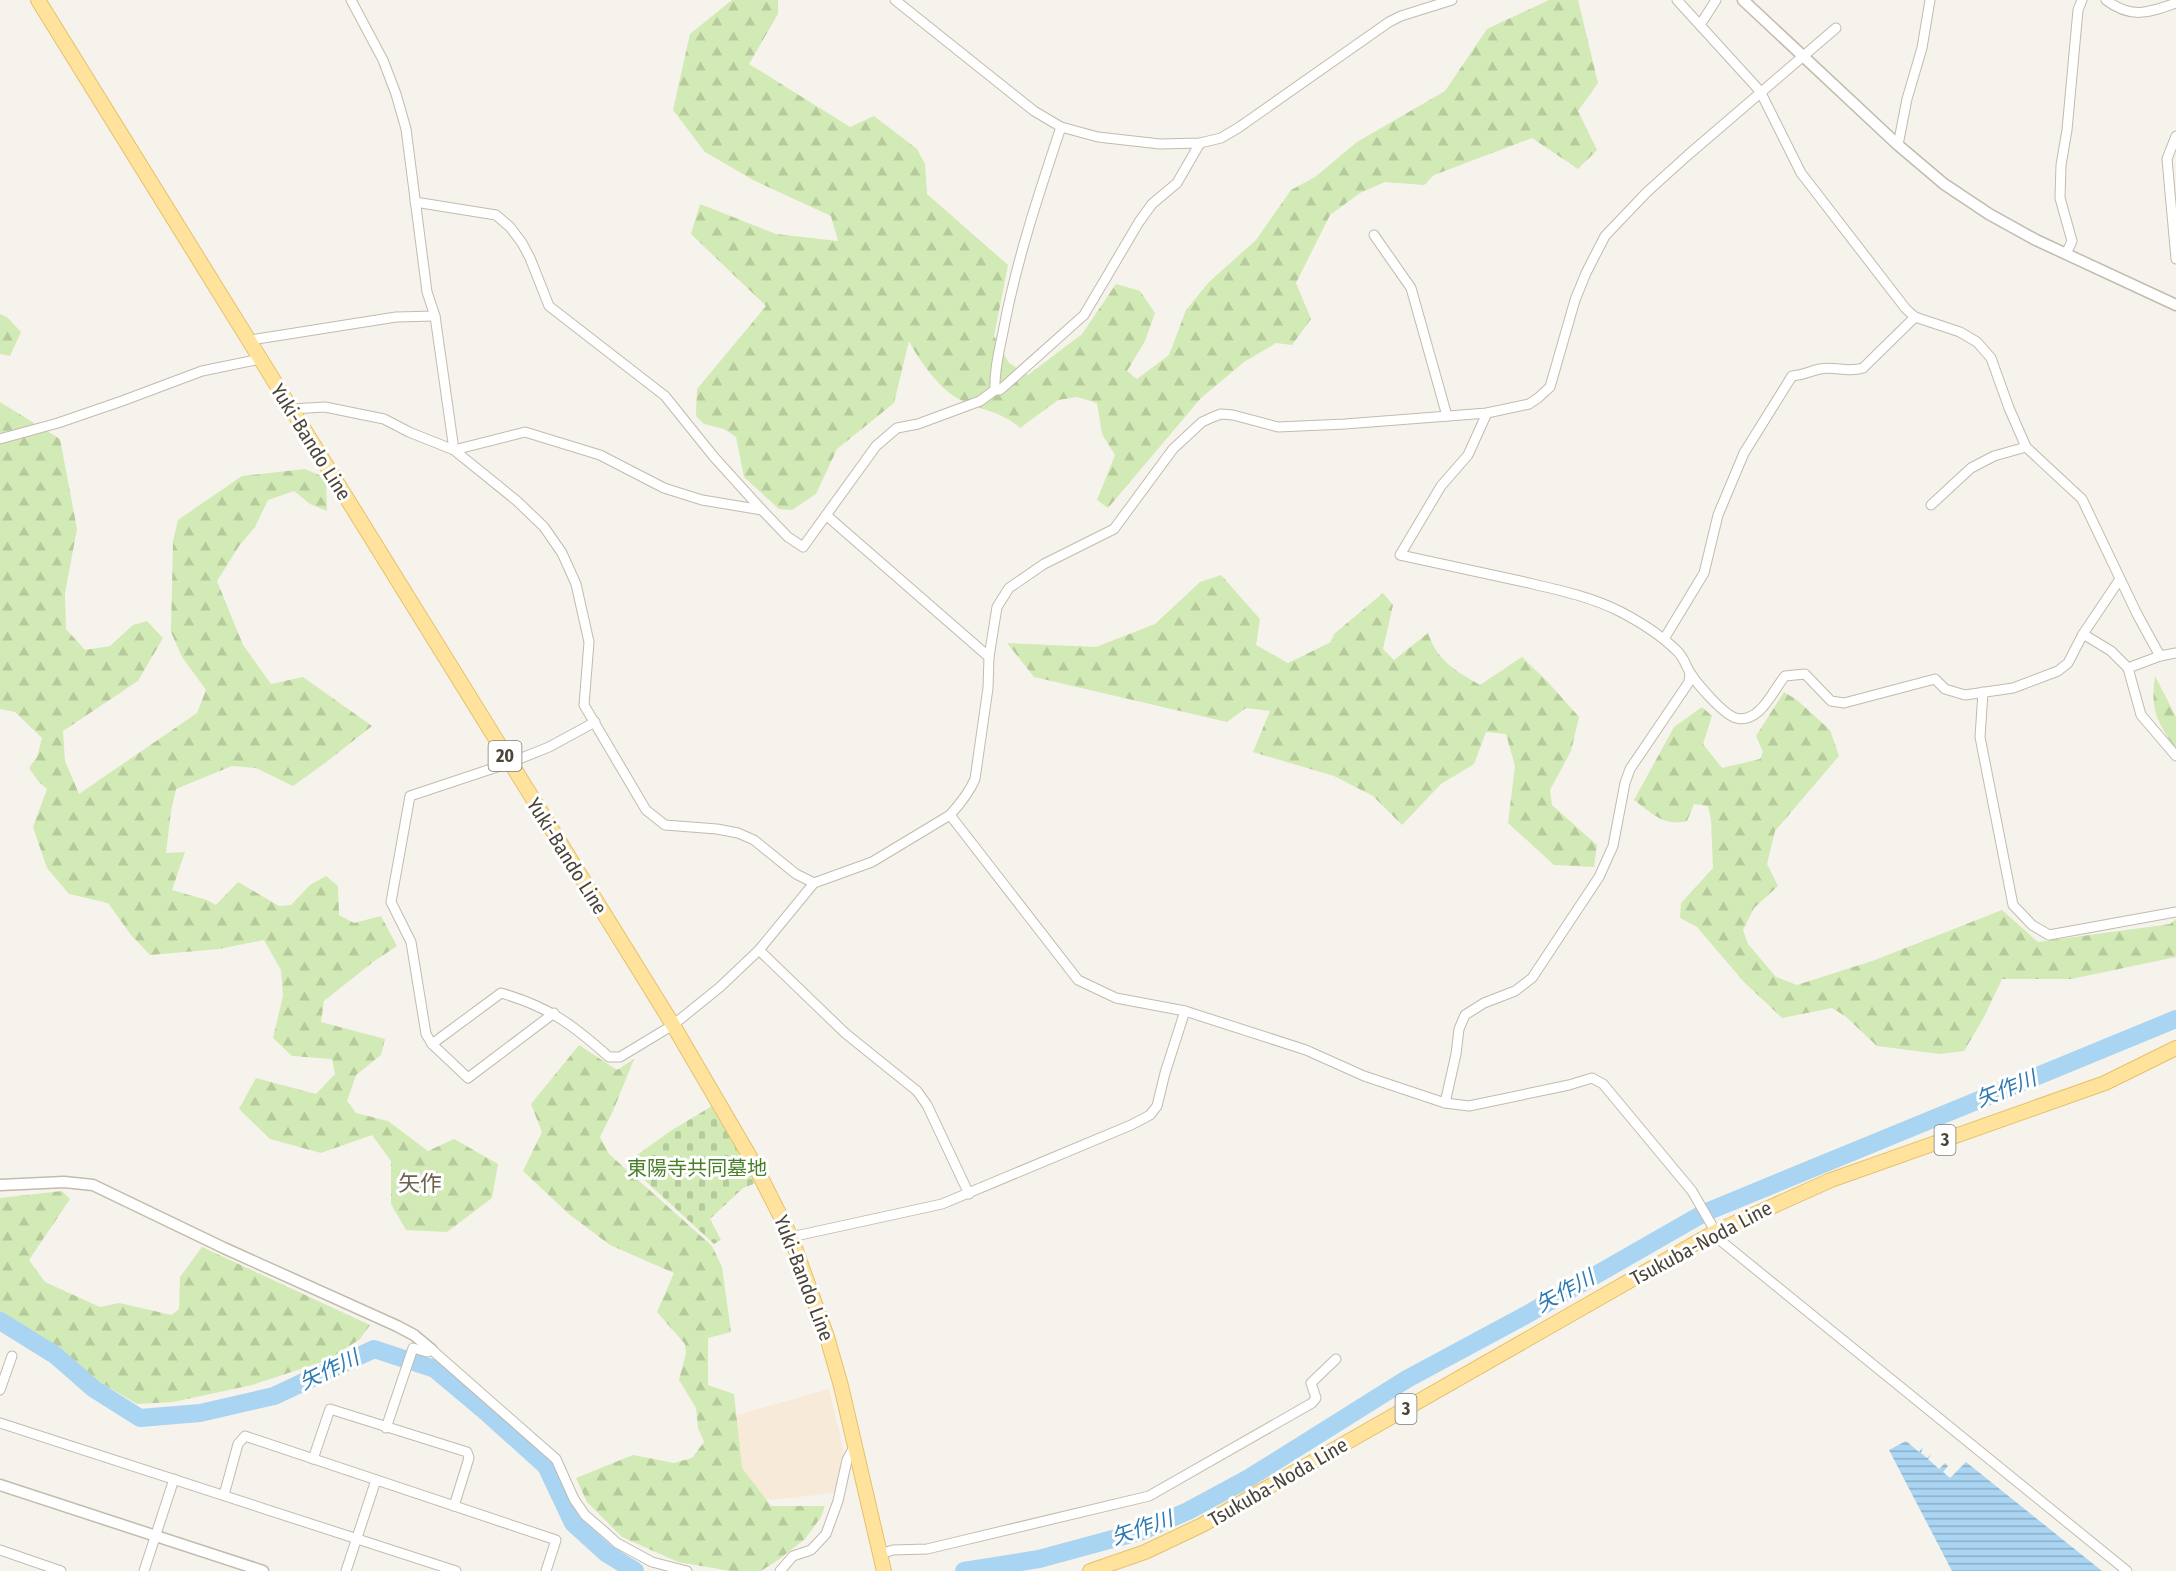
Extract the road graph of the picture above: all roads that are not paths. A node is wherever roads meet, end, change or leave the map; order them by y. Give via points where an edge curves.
1 (38, 0) edge
2 (351, 0) edge
3 (894, 0) edge
4 (1452, 0) edge
5 (1677, 0) edge
6 (1716, 0) edge
7 (1743, 0) edge
8 (1930, 0) edge
9 (2082, 0) edge
10 (2106, 0) edge
11 (2176, 3) edge
12 (1700, 25) junction
13 (1836, 27) dead end
14 (1803, 56) junction
15 (1760, 92) junction
16 (1061, 128) junction
17 (2176, 136) edge
18 (1200, 143) junction
19 (1898, 145) junction
20 (415, 202) junction
21 (1374, 235) dead end
22 (2066, 254) junction
23 (2176, 259) edge
24 (2176, 304) edge
25 (435, 316) junction
26 (1915, 317) junction
27 (249, 342) junction
28 (260, 359) junction
29 (995, 390) junction
30 (291, 409) junction
31 (1487, 413) junction
32 (1447, 416) junction
33 (0, 439) edge
34 (2026, 447) junction
35 (454, 450) junction
36 (1931, 505) dead end
37 (762, 510) junction
38 (826, 515) junction
39 (2120, 579) junction
40 (2083, 634) junction
41 (1664, 639) junction
42 (2176, 653) edge
43 (2160, 656) junction
44 (989, 657) junction
45 (2128, 668) junction
46 (1690, 673) junction
47 (1983, 692) junction
48 (595, 722) junction
49 (2176, 756) edge
50 (509, 764) junction
51 (950, 815) junction
52 (814, 883) junction
53 (2176, 912) edge
54 (759, 950) junction
55 (1185, 1011) junction
56 (554, 1013) junction
57 (673, 1025) junction
58 (432, 1044) junction
59 (2176, 1048) edge
60 (1445, 1103) junction
61 (0, 1185) edge
62 (969, 1194) junction
63 (1712, 1227) junction
64 (791, 1237) junction
65 (432, 1350) junction
66 (12, 1356) dead end
67 (1336, 1359) dead end
68 (0, 1390) edge
69 (0, 1423) edge
70 (386, 1428) junction
71 (855, 1445) junction
72 (313, 1459) junction
73 (174, 1479) junction
74 (376, 1480) junction
75 (0, 1485) edge
76 (224, 1495) junction
77 (454, 1506) junction
78 (156, 1536) junction
79 (357, 1538) junction
80 (0, 1550) edge
81 (883, 1563) edge
82 (61, 1571) edge
83 (144, 1571) edge
84 (263, 1571) edge
85 (346, 1571) edge
86 (456, 1571) edge
87 (546, 1571) edge
88 (687, 1571) edge
89 (780, 1571) edge
90 (1090, 1571) edge
91 (2127, 1571) edge

1 - 27 main road, Yuki-Bando Line / 20
2 - 20 street via 396,94 406,129
3 - 16 street
4 - 18 street via 1389,22 1238,128 1221,138
5 - 12 street
6 - 12 street
7 - 14 street
8 - 19 street
9 - 22 street via 2061,165 2060,198 2072,241
10 - 11 street via 2128,13
12 - 15 street
13 - 14 street
14 - 15 street
14 - 19 street
15 - 26 street via 1801,172
15 - 31 street via 1647,192 1605,236 1575,300 1550,387 1528,404
16 - 18 street via 1160,144
16 - 29 street via 1021,251 994,377
17 - 23 street via 2167,159
18 - 29 street via 1177,183 1152,204 1139,222 1084,315 1000,390
19 - 22 street via 1982,210
20 - 25 street
20 - 37 street via 496,215 510,227 530,258 549,306 665,396
21 - 32 street via 1411,288
22 - 24 street
25 - 27 street via 396,317
25 - 35 street
26 - 34 street via 1960,332 1992,358
26 - 41 street via 1863,368 1821,369 1792,375 1744,453 1718,515 1704,573
27 - 28 main road, Yuki-Bando Line / 20
28 - 30 main road, Yuki-Bando Line / 20
28 - 33 street via 202,371
29 - 38 street via 980,401 897,428 876,446
30 - 35 street via 325,406 384,418
30 - 50 main road, Yuki-Bando Line / 20
31 - 32 street
31 - 41 street via 1468,455 1441,486 1400,555 1587,599 1620,612
32 - 44 street via 1278,427 1221,414 1202,422 1173,449 1114,529 1044,564 1009,588 997,607
34 - 36 street via 1994,456 1971,468
34 - 39 street via 2082,499
35 - 37 street via 525,432 600,454 664,488 702,500
35 - 48 street via 517,501 544,527 562,553 576,584 590,642 584,705
37 - 38 street via 803,547
38 - 44 street
39 - 40 street
39 - 43 street
40 - 45 street via 2111,651
40 - 47 street via 2068,663 2058,671 2013,688
41 - 46 street via 1679,652
42 - 43 street
43 - 45 street
44 - 51 street via 975,779
45 - 49 street via 2141,715
46 - 47 street via 1726,714 1738,719 1756,714 1765,706 1785,676 1805,674 1831,701 1844,703 1935,679 1945,689 1965,695
46 - 60 street via 1689,682 1630,769 1613,846 1583,904 1532,978 1515,991 1465,1015
47 - 53 street via 1980,737 2013,906 2032,925 2049,934
48 - 50 street
48 - 52 street via 646,810 665,825 738,833
50 - 57 main road, Yuki-Bando Line / 20
50 - 58 street via 410,795 391,902 411,942 426,1034
51 - 52 street via 872,862
51 - 55 street via 1078,980 1116,998
52 - 54 street
54 - 57 street
54 - 62 street via 845,1033 917,1091
55 - 60 street via 1306,1050 1364,1076
55 - 62 street via 1157,1106 1150,1115
56 - 57 street via 609,1057 620,1057
56 - 58 street via 501,993
56 - 58 street via 468,1078
57 - 64 main road, Yuki-Bando Line / 20 via 753,1162
59 - 63 main road, Tsukuba-Noda Line / 3 via 2105,1083 1831,1180
60 - 63 street via 1469,1106 1592,1078 1603,1084 1682,1177
61 - 65 street via 93,1185 397,1326
62 - 64 street via 930,1207
63 - 90 main road, Tsukuba-Noda Line / 3 via 1202,1525 1145,1552
63 - 91 street via 1721,1241
64 - 71 main road, Yuki-Bando Line / 20 via 827,1337
65 - 70 street via 413,1348
65 - 88 street via 556,1459 585,1515 617,1543 652,1562
66 - 68 street
67 - 81 street via 1311,1383 1316,1398 1312,1403 1149,1496 927,1549 892,1550
69 - 73 street
70 - 72 street via 330,1409
70 - 77 street via 467,1452 469,1458
71 - 81 main road, Yuki-Bando Line / 20
71 - 89 street via 846,1460 826,1534 811,1550 793,1556
72 - 74 street
72 - 76 street via 245,1436 238,1443
73 - 76 street
73 - 78 street
74 - 77 street
74 - 79 street
75 - 78 street
76 - 79 street
77 - 87 street via 556,1540
78 - 83 street
78 - 84 street
79 - 85 street
79 - 86 street
80 - 82 street

